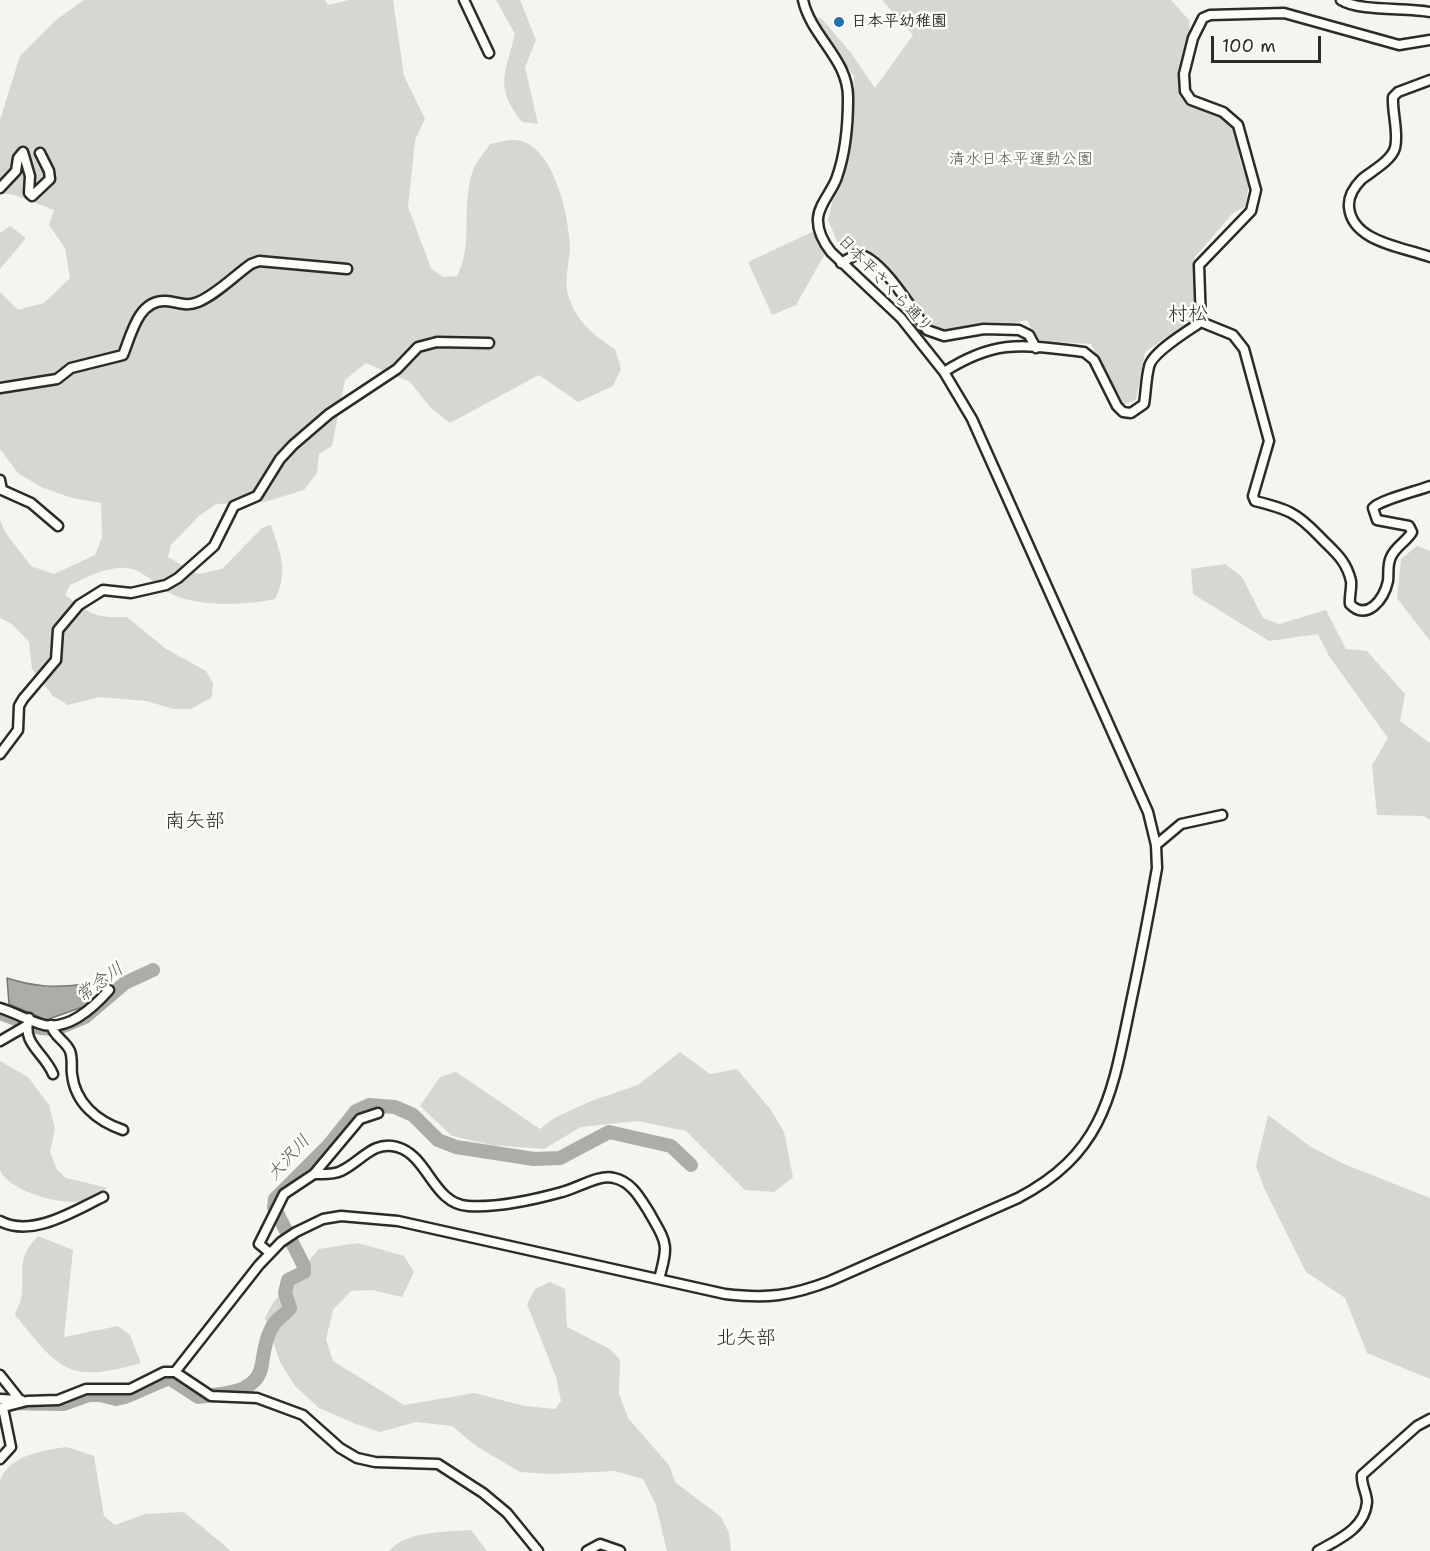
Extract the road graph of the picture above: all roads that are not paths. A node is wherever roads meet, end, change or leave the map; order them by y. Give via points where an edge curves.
1 (464, 0) edge
2 (803, 0) edge
3 (1341, 0) edge
4 (1430, 12) edge
5 (1430, 40) edge
6 (489, 53) dead end
7 (1430, 80) edge
8 (40, 153) dead end
9 (0, 188) edge
10 (1430, 257) edge
11 (841, 263) junction
12 (347, 269) dead end
13 (1201, 322) junction
14 (489, 343) dead end
15 (1036, 348) junction
16 (944, 372) junction
17 (0, 388) edge
18 (0, 480) edge
19 (1430, 486) edge
20 (58, 526) dead end
21 (0, 753) edge
22 (1222, 815) dead end
23 (1156, 845) junction
24 (109, 990) dead end
25 (0, 1008) edge
26 (28, 1022) junction
27 (51, 1025) junction
28 (0, 1041) edge
29 (53, 1074) dead end
30 (378, 1113) dead end
31 (123, 1130) dead end
32 (314, 1174) junction
33 (103, 1197) dead end
34 (0, 1221) edge
35 (270, 1253) junction
36 (659, 1279) junction
37 (175, 1372) junction
38 (0, 1375) edge
39 (23, 1400) junction
40 (1, 1405) edge
41 (1430, 1419) edge
42 (0, 1459) edge
43 (538, 1551) edge
44 (587, 1551) edge
45 (620, 1551) edge
46 (1318, 1551) edge

1 - 6 street
2 - 11 street, 日本平さくら通り via 810,20 843,69 848,89 841,161 818,219 825,243
3 - 4 street via 1353,5
5 - 13 street via 1399,45 1284,13 1210,15 1198,24 1184,74 1185,91 1191,100 1223,112 1238,125 1256,190 1251,211 1200,265
7 - 10 street via 1393,97 1395,147 1360,181 1348,204 1350,217 1361,232
8 - 9 street via 50,179 35,195 28,193 30,176 23,152 16,171
11 - 15 street via 857,254 869,258 934,334 1019,330 1029,335
11 - 16 street, 日本平さくら通り via 902,318
12 - 17 street via 259,261 200,301 190,304 164,300 153,304 132,325 123,355 71,368 57,379
13 - 15 street via 1154,356 1149,365 1144,404 1131,413 1117,406 1090,355
13 - 19 street via 1233,334 1244,349 1269,441 1253,496 1255,501 1304,519 1335,549 1352,582 1350,604 1355,609 1372,609 1385,591 1390,558 1412,532 1408,526 1377,520 1373,508
14 - 21 street via 437,342 418,347 397,369 329,414 293,445 258,496 234,506 214,546 178,578 166,585 131,593 103,590 85,601 58,630 56,660 23,699 18,729
15 - 16 street via 993,347 972,354
16 - 23 street, 日本平さくら通り via 981,438 1148,812
18 - 20 street via 2,490 31,503
22 - 23 street via 1181,824
23 - 36 street, 日本平さくら通り via 1157,868 1113,1087 1098,1123 1060,1171 1018,1198 800,1293 753,1297
24 - 27 street via 92,1009
25 - 26 street
26 - 27 street
26 - 28 street
26 - 29 street via 30,1042
27 - 31 street via 52,1032 70,1052 73,1082 86,1107 101,1121
30 - 32 street via 360,1119
32 - 35 street via 284,1194 259,1244
32 - 36 street via 340,1171 376,1148 399,1147 416,1160 440,1191 463,1206 485,1207 614,1178 633,1188 664,1239 666,1253
33 - 34 street via 34,1226
35 - 36 street, 日本平さくら通り via 309,1225 355,1216 398,1221
35 - 37 street, 日本平さくら通り
37 - 39 street via 164,1372 130,1389 86,1389 58,1400
37 - 43 street via 210,1396 257,1398 303,1415 357,1458 438,1464 507,1513
38 - 39 street
39 - 40 street
40 - 42 street via 11,1447
41 - 46 street via 1362,1475 1367,1502 1362,1515 1343,1539
44 - 45 street via 600,1545

